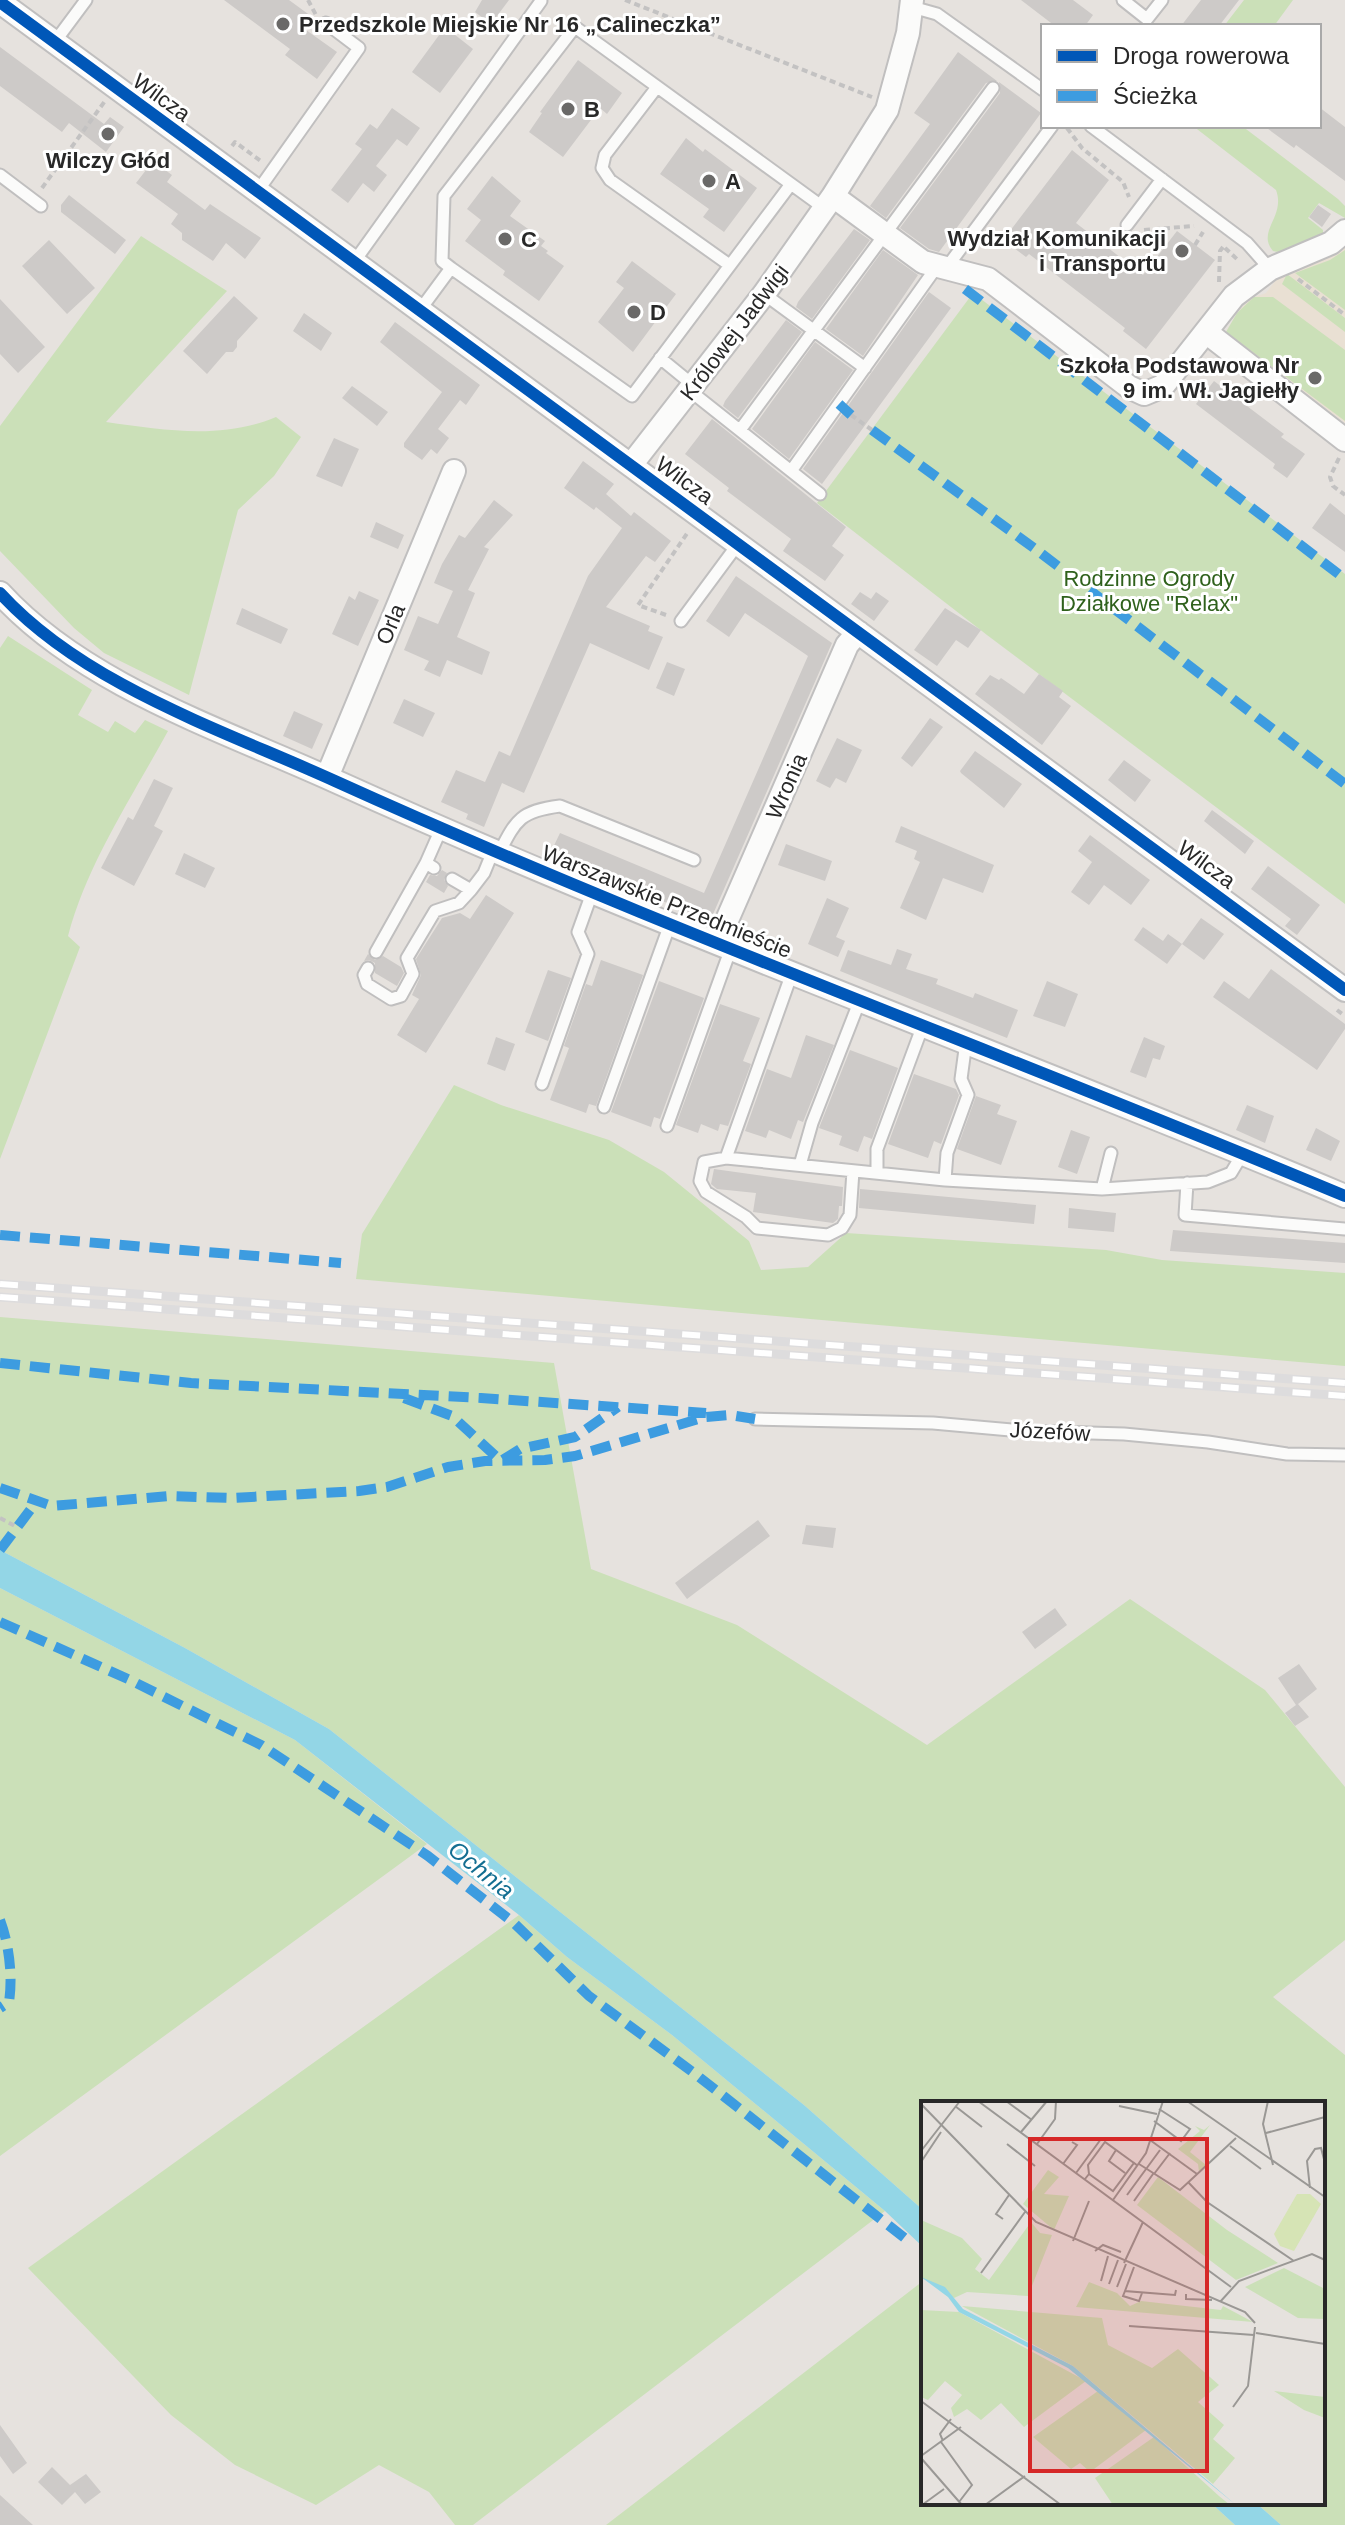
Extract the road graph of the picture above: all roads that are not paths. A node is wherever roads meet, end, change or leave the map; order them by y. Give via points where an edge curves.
1 (86, 0) edge
2 (1123, 0) edge
3 (1162, 0) edge
4 (541, 1) edge
5 (0, 2) edge
6 (912, 4) edge
7 (322, 20) road end
8 (54, 43) junction
9 (657, 87) junction
10 (993, 88) dead end
11 (1041, 89) edge
12 (1050, 128) edge
13 (1094, 128) edge
14 (0, 175) edge
15 (1162, 179) junction
16 (791, 184) junction
17 (261, 186) junction
18 (829, 202) junction
19 (41, 206) dead end
20 (1127, 225) road end
21 (1345, 231) edge
22 (885, 234) junction
23 (354, 262) junction
24 (728, 264) junction
25 (943, 266) junction
26 (451, 268) junction
27 (1280, 272) junction
28 (764, 294) junction
29 (420, 310) junction
30 (814, 331) junction
31 (1206, 332) junction
32 (660, 358) junction
33 (865, 368) junction
34 (691, 388) junction
35 (740, 430) junction
36 (1342, 444) edge
37 (631, 465) junction
38 (454, 471) dead end
39 (791, 471) junction
40 (820, 494) dead end
41 (738, 544) junction
42 (0, 593) edge
43 (681, 621) road end
44 (858, 632) junction
45 (327, 777) junction
46 (441, 829) junction
47 (496, 853) junction
48 (694, 860) dead end
49 (452, 879) dead end
50 (471, 890) junction
51 (592, 893) junction
52 (670, 924) junction
53 (724, 946) junction
54 (376, 952) dead end
55 (368, 968) dead end
56 (793, 973) junction
57 (1345, 990) edge
58 (860, 1000) junction
59 (923, 1025) junction
60 (966, 1042) junction
61 (542, 1084) dead end
62 (604, 1107) dead end
63 (667, 1126) dead end
64 (1111, 1153) dead end
65 (1243, 1153) junction
66 (726, 1158) junction
67 (800, 1165) junction
68 (853, 1171) junction
69 (877, 1173) junction
70 (945, 1180) junction
71 (1187, 1183) junction
72 (1102, 1189) junction
73 (1345, 1196) edge
74 (1345, 1229) edge
75 (755, 1419) dead end
76 (1345, 1455) edge

1 - 8 lane
2 - 3 lane via 1147,19
4 - 23 lane
5 - 8 street, Wilcza
6 - 11 lane via 937,14
6 - 18 street, Królowej Jadwigi via 887,110
7 - 17 lane via 359,48
8 - 17 street, Wilcza
9 - 16 lane
9 - 24 lane via 605,155 602,168 610,180
9 - 26 lane via 575,27 444,196 442,261
10 - 22 lane
12 - 25 lane
13 - 15 lane
14 - 19 lane
15 - 20 lane
15 - 27 lane
16 - 18 lane
16 - 24 lane
17 - 23 street, Wilcza
18 - 22 street
18 - 28 street, Królowej Jadwigi
21 - 27 street
22 - 25 street via 923,262
22 - 30 lane
23 - 29 street, Wilcza
24 - 32 lane
25 - 31 street via 988,279 1144,394 1163,386
25 - 33 lane
26 - 29 lane
26 - 32 lane via 632,396
27 - 31 street via 1224,307
28 - 30 lane
28 - 34 street, Królowej Jadwigi
29 - 37 street, Wilcza
30 - 33 lane
30 - 35 lane
31 - 36 street
32 - 34 lane
33 - 39 lane
34 - 35 lane
34 - 37 street, Królowej Jadwigi
35 - 39 lane
37 - 41 street, Wilcza
38 - 45 street, Orla
39 - 40 lane
41 - 43 lane
41 - 44 street, Wilcza
42 - 45 street, Warszawskie Przedmieście via 47,637 95,667
44 - 53 street, Wronia via 847,645
44 - 57 street, Wilcza
45 - 46 street, Warszawskie Przedmieście
46 - 47 street, Warszawskie Przedmieście
46 - 54 lane via 430,865
47 - 48 lane via 517,819 560,806
47 - 50 lane
47 - 51 street, Warszawskie Przedmieście
49 - 50 lane
50 - 55 lane via 459,903 435,911 407,958 413,974 401,996 391,999 367,984
51 - 52 street, Warszawskie Przedmieście
51 - 61 lane via 578,932 588,954
52 - 53 street, Warszawskie Przedmieście
52 - 62 lane
53 - 56 street, Warszawskie Przedmieście
53 - 63 lane
56 - 58 street, Warszawskie Przedmieście
56 - 66 lane
58 - 59 street, Warszawskie Przedmieście
58 - 67 lane
59 - 60 street, Warszawskie Przedmieście
59 - 69 lane via 877,1149
60 - 65 street, Warszawskie Przedmieście
60 - 70 lane via 961,1079 968,1095 947,1153
64 - 72 lane
65 - 71 lane via 1231,1173
65 - 73 street, Warszawskie Przedmieście
66 - 67 lane
66 - 68 lane via 704,1162 700,1181 706,1192 757,1228 828,1235 842,1228 850,1215
67 - 68 lane
68 - 69 lane
69 - 70 lane
70 - 72 lane
71 - 72 lane
71 - 74 lane via 1185,1215
75 - 76 lane, Józefów via 1124,1434 1287,1454

